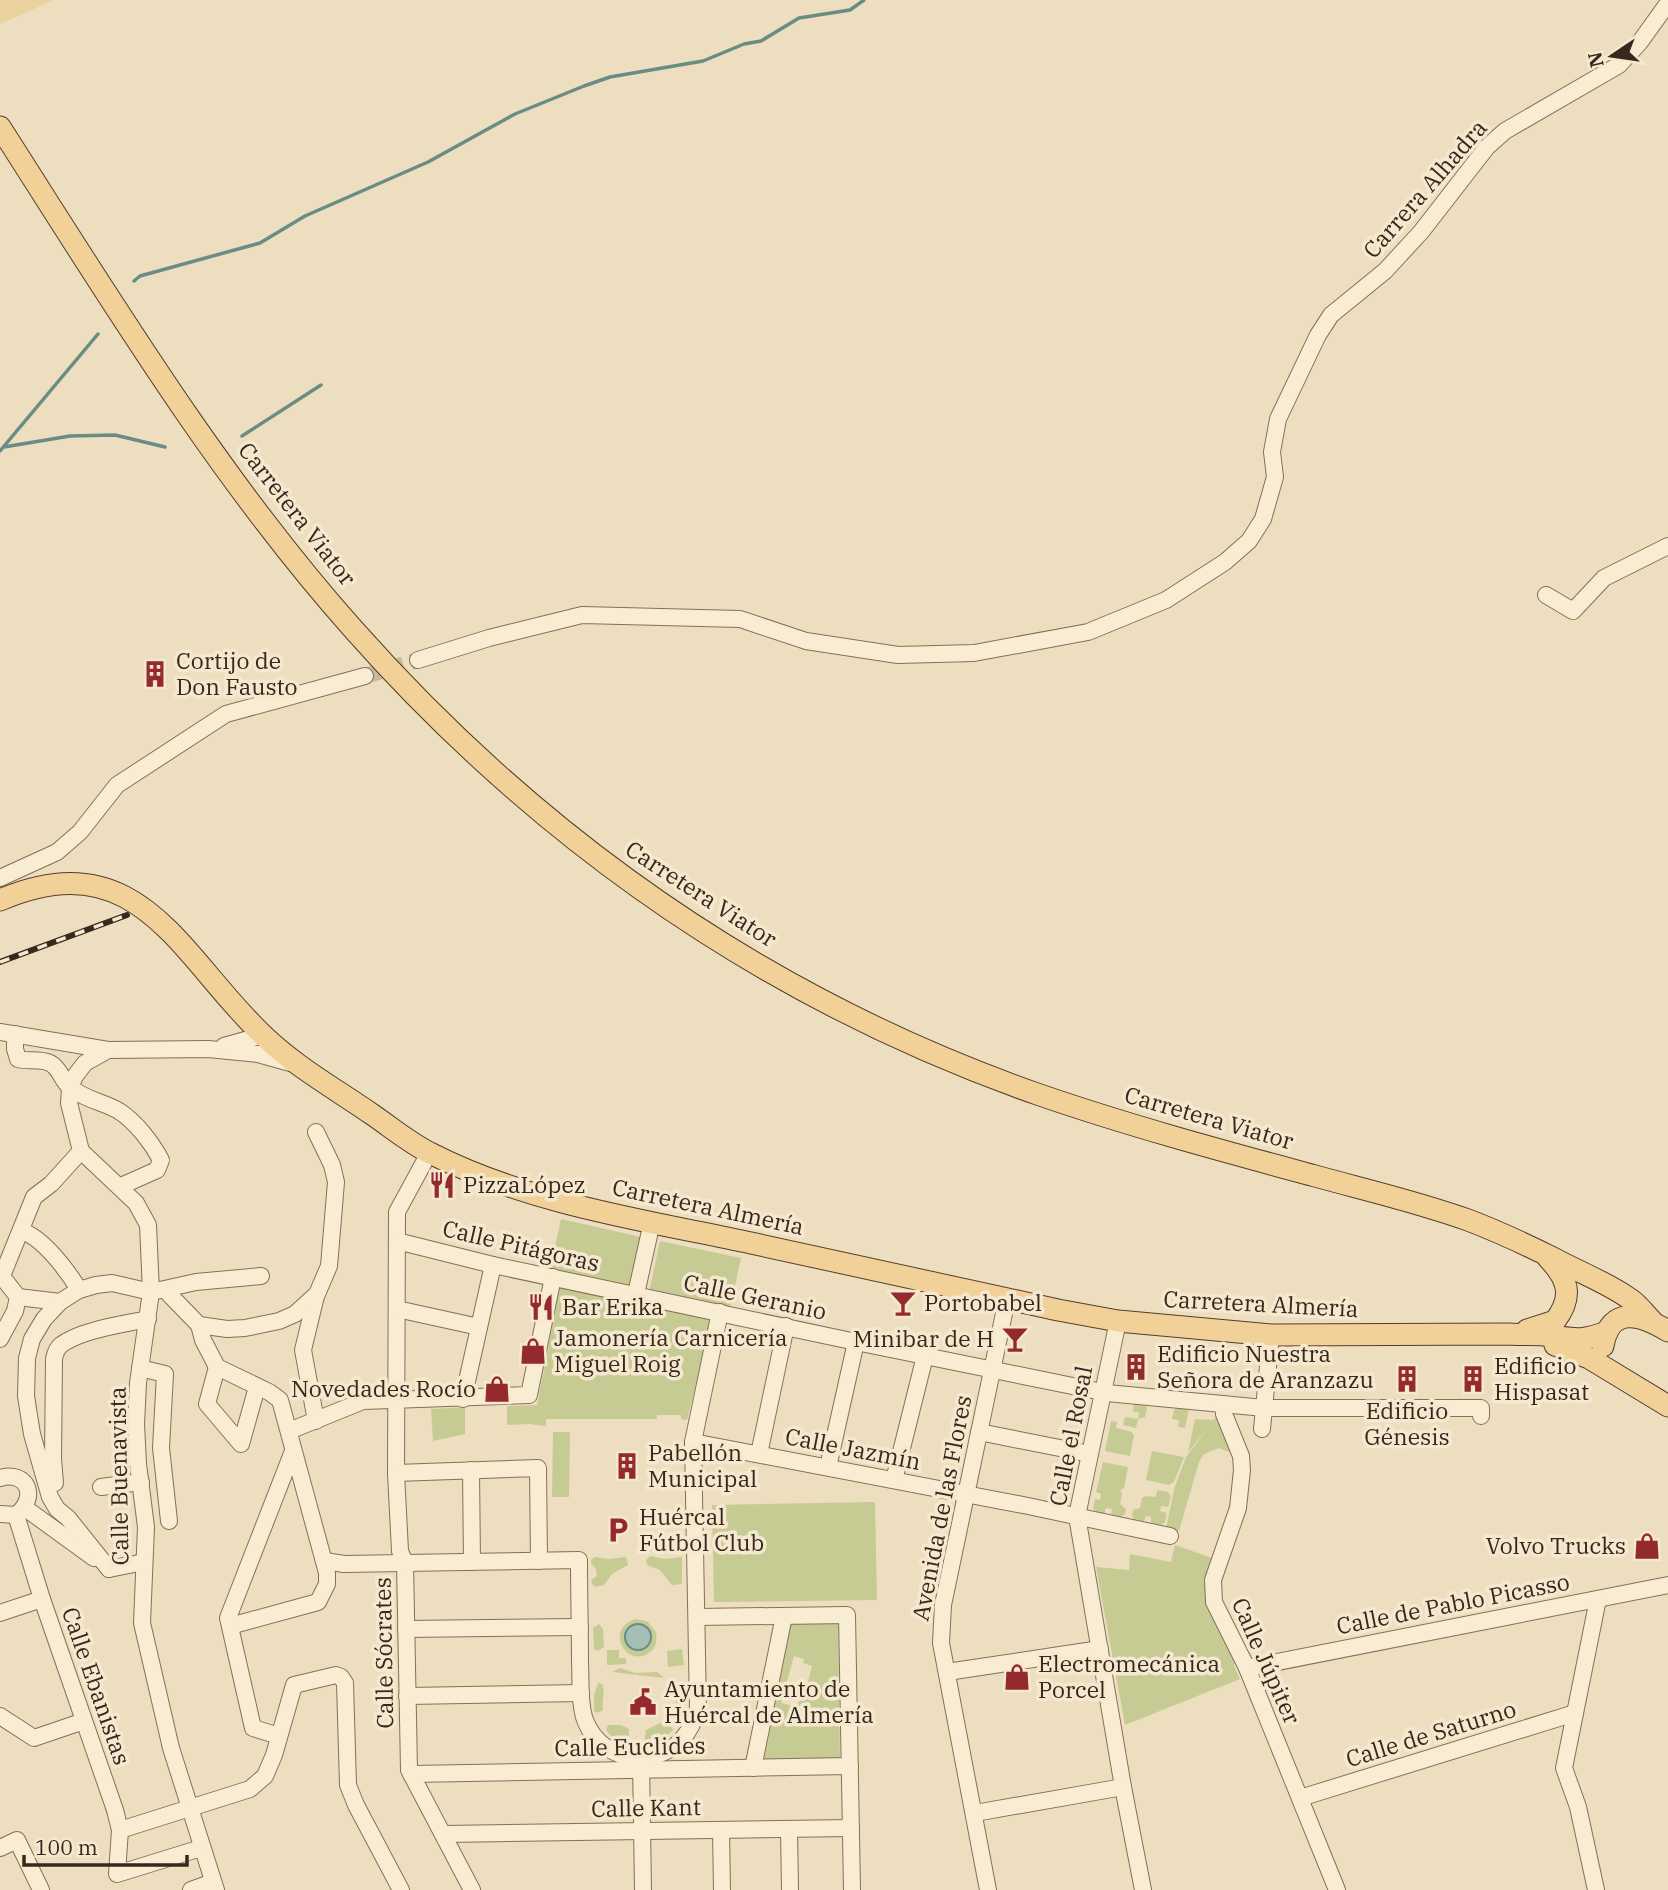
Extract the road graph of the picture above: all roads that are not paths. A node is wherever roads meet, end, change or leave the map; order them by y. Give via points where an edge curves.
1 (1668, 3) edge
2 (0, 127) edge
3 (1668, 546) edge
4 (1546, 595) dead end
5 (418, 660) tunnel mouth
6 (365, 676) tunnel mouth
7 (0, 878) edge
8 (0, 900) edge
9 (242, 1013) junction
10 (8, 1033) edge
11 (265, 1038) junction
12 (208, 1049) junction
13 (107, 1050) junction
14 (241, 1052) junction
15 (299, 1065) junction
16 (70, 1088) junction
17 (316, 1132) dead end
18 (82, 1151) junction
19 (429, 1153) junction
20 (121, 1186) junction
21 (652, 1222) junction
22 (22, 1231) junction
23 (397, 1241) junction
24 (1544, 1254) junction
25 (494, 1265) junction
26 (1574, 1269) junction
27 (1, 1275) edge
28 (261, 1276) dead end
29 (553, 1277) junction
30 (79, 1290) junction
31 (158, 1291) junction
32 (317, 1294) junction
33 (636, 1294) junction
34 (1007, 1299) junction
35 (60, 1302) junction
36 (16, 1304) junction
37 (397, 1309) junction
38 (720, 1312) junction
39 (148, 1319) junction
40 (1118, 1321) junction
41 (199, 1325) junction
42 (786, 1326) junction
43 (1660, 1326) edge
44 (479, 1327) junction
45 (1609, 1330) junction
46 (1271, 1335) junction
47 (1509, 1335) junction
48 (0, 1339) edge
49 (856, 1342) junction
50 (925, 1356) junction
51 (217, 1367) junction
52 (140, 1368) junction
53 (992, 1370) junction
54 (1617, 1375) junction
55 (257, 1387) junction
56 (1103, 1392) junction
57 (463, 1399) junction
58 (397, 1401) junction
59 (1223, 1404) junction
60 (1668, 1406) edge
61 (1264, 1408) junction
62 (1481, 1416) dead end
63 (316, 1420) junction
64 (1262, 1429) dead end
65 (289, 1431) junction
66 (979, 1432) junction
67 (693, 1442) junction
68 (137, 1447) junction
69 (161, 1448) junction
70 (293, 1451) junction
71 (759, 1454) junction
72 (1090, 1454) junction
73 (828, 1467) junction
74 (471, 1470) junction
75 (396, 1472) junction
76 (1, 1475) edge
77 (894, 1480) junction
78 (141, 1482) junction
79 (101, 1487) dead end
80 (966, 1494) junction
81 (14, 1512) edge
82 (1077, 1516) junction
83 (68, 1518) junction
84 (169, 1521) dead end
85 (1170, 1536) dead end
86 (325, 1561) junction
87 (539, 1561) junction
88 (144, 1562) junction
89 (472, 1562) junction
90 (405, 1563) junction
91 (109, 1569) junction
92 (1668, 1585) edge
93 (42, 1599) junction
94 (1598, 1599) junction
95 (0, 1613) edge
96 (783, 1616) junction
97 (697, 1617) junction
98 (230, 1626) junction
99 (580, 1627) junction
100 (406, 1629) junction
101 (1100, 1649) junction
102 (1247, 1668) junction
103 (947, 1672) junction
104 (581, 1693) junction
105 (407, 1696) junction
106 (1575, 1713) junction
107 (0, 1716) edge
108 (84, 1721) junction
109 (279, 1736) junction
110 (680, 1742) junction
111 (601, 1743) junction
112 (641, 1764) junction
113 (850, 1766) junction
114 (753, 1768) junction
115 (696, 1769) junction
116 (587, 1771) junction
117 (411, 1774) junction
118 (1123, 1787) junction
119 (1300, 1798) junction
120 (190, 1808) junction
121 (975, 1813) junction
122 (851, 1828) junction
123 (789, 1829) junction
124 (120, 1830) junction
125 (721, 1830) junction
126 (642, 1831) junction
127 (443, 1834) junction
128 (0, 1848) edge
129 (201, 1848) junction
130 (214, 1886) edge
131 (40, 1890) edge
132 (191, 1890) edge
133 (401, 1890) edge
134 (472, 1890) edge
135 (643, 1890) edge
136 (722, 1890) edge
137 (790, 1890) edge
138 (852, 1890) edge
139 (988, 1890) edge
140 (1143, 1890) edge
141 (1337, 1890) edge
142 (1596, 1890) edge

1 - 5 street, Carrera Alhadra via 1619,65 1505,131 1487,147 1421,232 1385,271 1332,315 1278,419 1272,452 1275,477 1264,519 1249,541 1224,562 1166,600 1088,632 974,653 898,655 806,641 740,619 582,615
2 - 24 main road, Carretera Viator via 183,407 267,523 416,698 571,838 694,926 848,1013 935,1055 1041,1096 1470,1221
3 - 4 street via 1604,578 1573,611
6 - 7 street via 226,715 117,785 80,832 57,852
8 - 9 main road, Carretera Almería via 61,883 124,896 152,914
9 - 11 main road, Carretera Almería
9 - 12 street via 238,1034
10 - 13 street
10 - 16 street via 18,1059 49,1063
11 - 12 street
11 - 14 street via 259,1047
11 - 15 main road, Carretera Almería
12 - 13 street
12 - 14 street
13 - 16 street via 85,1063
14 - 15 street
15 - 19 main road, Carretera Almería
16 - 18 street via 69,1103
16 - 20 street via 120,1112 162,1160 157,1170
17 - 32 street via 337,1182 329,1266
18 - 20 street, Calle Buenavista
18 - 22 street via 34,1197
19 - 21 main road, Carretera Almería via 496,1182
19 - 23 street, Calle Sócrates via 397,1212
20 - 31 street, Calle Buenavista via 148,1225
21 - 33 street
21 - 34 main road, Carretera Almería
22 - 27 street
22 - 30 street via 32,1234
23 - 25 street, Calle Pitágoras
23 - 37 street, Calle Sócrates
24 - 26 main road, Carretera Viator
24 - 47 main road via 1562,1274 1566,1301 1555,1321
25 - 29 street, Calle Pitágoras
25 - 44 street
26 - 43 main road, Carretera Viator via 1632,1300
26 - 45 main road via 1602,1290
27 - 36 street
28 - 31 street
29 - 33 street, Calle Pitágoras
29 - 57 street via 529,1395
30 - 31 street via 113,1283
30 - 35 street
31 - 39 street, Calle Buenavista
31 - 41 street
32 - 41 street via 295,1314 265,1325 227,1329
32 - 63 street via 303,1350
33 - 38 street, Calle Geranio
34 - 40 main road, Carretera Almería
34 - 53 street, Avenida de las Flores
35 - 36 street
35 - 83 street via 32,1339 26,1377 32,1434 50,1497
36 - 48 street
37 - 44 street
37 - 58 street, Calle Sócrates
38 - 42 street, Calle Geranio
38 - 67 street
39 - 52 street, Calle Buenavista
39 - 83 street via 96,1330 60,1345 56,1352 52,1460 54,1482
40 - 46 main road, Carretera Almería
40 - 56 street, Calle el Rosal
41 - 51 street
42 - 49 street, Calle Geranio
42 - 71 street
43 - 45 main road via 1632,1316 1618,1320
44 - 57 street
45 - 47 main road via 1583,1340
45 - 54 main road via 1604,1358
46 - 47 main road, Carretera Almería
46 - 61 street
47 - 54 main road via 1562,1347
49 - 50 street, Calle Geranio
49 - 73 street
50 - 53 street, Calle Geranio
50 - 77 street
51 - 55 street
51 - 55 street via 207,1404 241,1444
52 - 68 street, Calle Buenavista
52 - 69 street via 165,1374
53 - 56 street, Calle Geranio
53 - 66 street, Avenida de las Flores
54 - 60 main road
55 - 65 street via 280,1400
56 - 59 street, Calle Geranio
56 - 72 street, Calle el Rosal
57 - 58 street
58 - 63 street via 363,1401
58 - 75 street, Calle Sócrates
59 - 61 street, Calle Geranio
59 - 102 street, Calle Júpiter via 1242,1470 1238,1508 1212,1590
61 - 62 street, Calle Geranio via 1481,1408
61 - 64 street
63 - 65 street
65 - 70 street
66 - 72 street
66 - 80 street, Avenida de las Flores
67 - 71 street, Calle Jazmín
67 - 97 street
68 - 69 street
68 - 78 street, Calle Buenavista
69 - 84 street
70 - 86 street
70 - 98 street via 228,1618
71 - 73 street, Calle Jazmín
72 - 82 street, Calle el Rosal
73 - 77 street, Calle Jazmín
74 - 75 street
74 - 87 street via 537,1468
74 - 89 street
75 - 90 street, Calle Sócrates via 400,1551
76 - 81 street, Calle Ebanistas via 18,1478 28,1492
77 - 80 street, Calle Jazmín
78 - 79 street
78 - 88 street, Calle Buenavista
80 - 82 street, Calle Jazmín
80 - 103 street, Avenida de las Flores via 943,1605 941,1643
81 - 91 street
81 - 93 street, Calle Ebanistas
82 - 85 street, Calle Jazmín
82 - 101 street, Calle el Rosal
83 - 91 street
86 - 90 street
86 - 98 street via 327,1584 318,1602
87 - 89 street
87 - 99 street via 579,1560
88 - 91 street
88 - 120 street, Calle Buenavista via 142,1623
89 - 90 street
90 - 100 street, Calle Sócrates
92 - 94 street, Calle de Pablo Picasso
93 - 95 street
93 - 108 street, Calle Ebanistas
94 - 102 street, Calle de Pablo Picasso
94 - 106 street
96 - 97 street
96 - 113 street via 847,1615
96 - 114 street
97 - 110 street via 698,1708 692,1727
98 - 109 street via 253,1728
99 - 100 street
99 - 104 street
100 - 105 street, Calle Sócrates
101 - 103 street
101 - 118 street, Calle el Rosal
102 - 119 street, Calle Júpiter
103 - 121 street, Avenida de las Flores
104 - 105 street
104 - 111 street via 585,1720
105 - 117 street, Calle Sócrates
106 - 119 street, Calle de Saturno
106 - 142 street via 1564,1768 1578,1807
107 - 108 street via 34,1738
108 - 124 street, Calle Ebanistas
109 - 120 street via 265,1776 250,1789
109 - 133 street via 294,1685 341,1677 345,1683 348,1785
110 - 112 street
110 - 115 street via 678,1760
111 - 112 street
111 - 116 street via 603,1761
112 - 115 street, Calle Euclides
112 - 116 street, Calle Euclides
112 - 126 street
113 - 114 street, Calle Euclides
113 - 122 street
114 - 115 street, Calle Euclides
116 - 117 street, Calle Euclides
117 - 127 street, Calle Sócrates
118 - 121 street
118 - 140 street, Calle el Rosal
119 - 141 street, Calle Júpiter
120 - 124 street
120 - 129 street, Calle Buenavista
121 - 139 street, Avenida de las Flores
122 - 123 street, Calle Kant
122 - 138 street
123 - 125 street, Calle Kant
123 - 137 street
124 - 129 street, Calle Ebanistas via 117,1874
125 - 126 street, Calle Kant
125 - 136 street
126 - 127 street, Calle Kant
126 - 135 street
127 - 134 street, Calle Sócrates
128 - 131 street via 17,1840
129 - 130 street, Calle Buenavista
130 - 132 street

